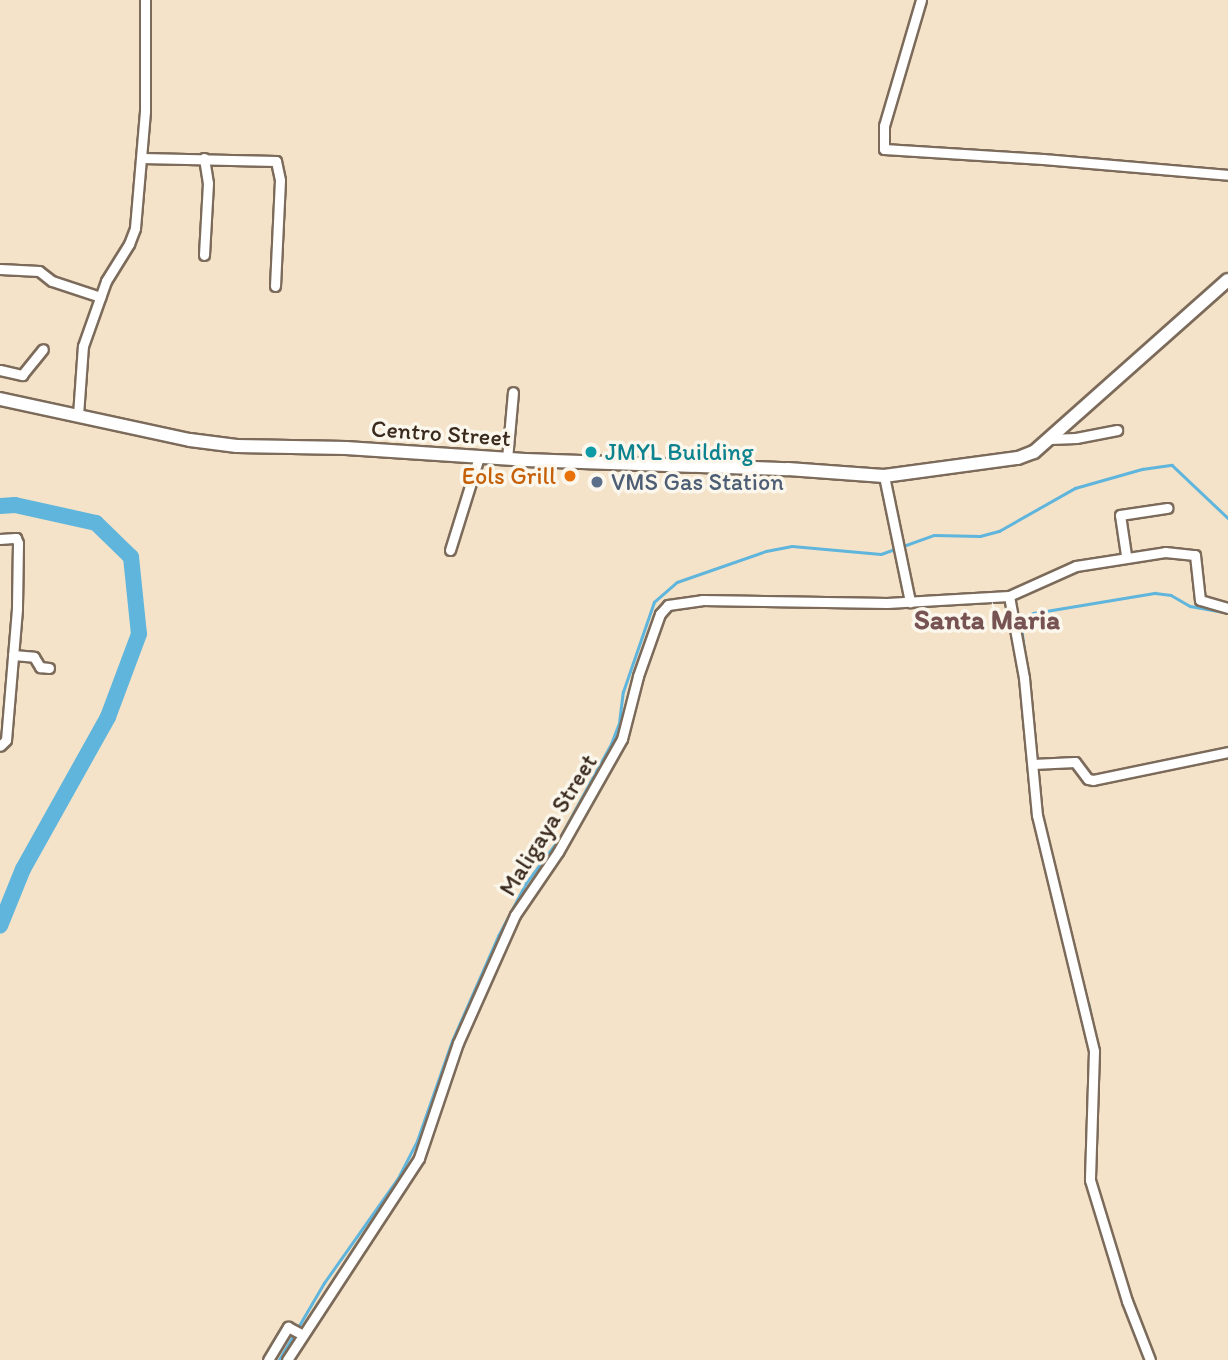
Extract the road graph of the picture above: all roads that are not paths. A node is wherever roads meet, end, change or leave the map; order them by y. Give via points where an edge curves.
1 (145, 0) edge
2 (921, 0) edge
3 (142, 158) junction
4 (204, 158) junction
5 (1228, 175) edge
6 (204, 255) dead end
7 (0, 269) edge
8 (1228, 281) edge
9 (275, 286) dead end
10 (100, 297) junction
11 (43, 349) dead end
12 (0, 370) edge
13 (513, 391) dead end
14 (0, 399) edge
15 (78, 415) junction
16 (1116, 430) dead end
17 (1050, 439) junction
18 (479, 457) junction
19 (507, 459) junction
20 (884, 476) junction
21 (1167, 509) dead end
22 (0, 539) edge
23 (450, 550) dead end
24 (1126, 555) junction
25 (1009, 596) junction
26 (910, 602) junction
27 (1228, 608) edge
28 (13, 655) junction
29 (49, 668) dead end
30 (1, 746) edge
31 (1228, 752) edge
32 (1032, 764) junction
33 (298, 1332) junction
34 (268, 1360) edge
35 (287, 1360) edge
36 (1150, 1360) edge

1 - 3 street
2 - 5 street via 884,126 884,149
3 - 4 street
3 - 10 street via 134,236
4 - 6 street via 208,183
4 - 9 street via 278,163
7 - 10 street via 39,271 52,281
8 - 17 street, Centro Street
10 - 15 street via 83,346
11 - 12 street via 22,374
13 - 19 street
14 - 15 street, Centro Street
15 - 18 street, Centro Street via 237,446 346,447
16 - 17 street
17 - 20 street, Centro Street via 1018,458
18 - 19 street, Centro Street
18 - 23 street
19 - 20 street, Centro Street
20 - 26 street
21 - 24 street via 1121,514
22 - 28 street via 16,538
24 - 25 street via 1069,568
24 - 27 street via 1193,554 1198,562 1199,600
25 - 26 street, Maligaya Street
25 - 32 street via 1024,678
26 - 33 street, Maligaya Street via 702,600 664,608 634,688 622,739 562,845 515,915 457,1043 419,1157
28 - 29 street via 34,657 40,667
28 - 30 street via 6,740
31 - 32 street via 1093,780 1075,762
32 - 36 street via 1045,855 1094,1051 1090,1180
33 - 34 street via 289,1326
33 - 35 street, Maligaya Street

